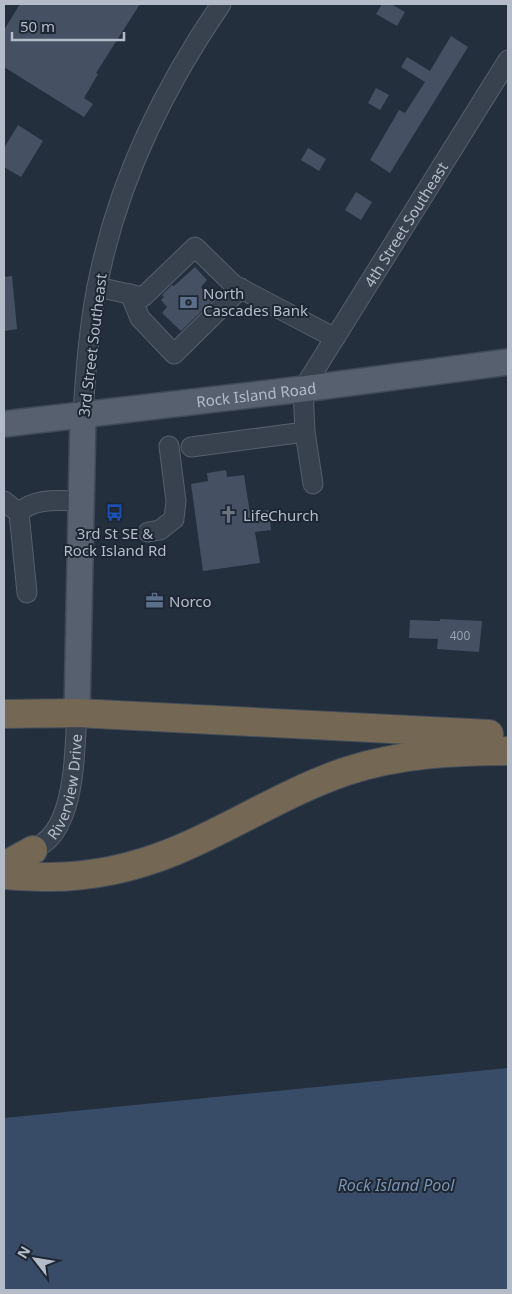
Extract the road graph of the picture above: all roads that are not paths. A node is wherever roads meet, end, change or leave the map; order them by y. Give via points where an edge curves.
1 (221, 4) edge
2 (508, 60) edge
3 (97, 288) junction
4 (241, 288) junction
5 (130, 294) junction
6 (335, 338) junction
7 (508, 362) edge
8 (303, 389) junction
9 (83, 414) junction
10 (4, 424) edge
11 (305, 432) junction
12 (169, 446) dead end
13 (191, 447) dead end
14 (313, 484) dead end
15 (4, 501) edge
16 (81, 501) junction
17 (19, 513) junction
18 (148, 532) dead end
19 (27, 594) dead end
20 (77, 713) junction
21 (4, 714) edge
22 (508, 735) edge
23 (508, 751) edge
24 (33, 850) junction
25 (4, 853) edge
26 (4, 866) edge
27 (4, 875) edge

1 - 3 street, 3rd Street Southeast via 181,68 141,147 118,205
2 - 6 street, 4th Street Southeast
3 - 5 street
3 - 9 street, 3rd Street Southeast
4 - 5 street via 195,247 143,297
4 - 5 street via 174,354 140,318
4 - 6 street
6 - 8 street, 4th Street Southeast
7 - 8 main road, Rock Island Road
8 - 9 main road, Rock Island Road
8 - 11 street
9 - 10 main road, Rock Island Road
9 - 16 main road, 3rd Street Southeast
11 - 13 street
11 - 14 street
12 - 18 street via 176,501 174,519 160,530
15 - 17 street
16 - 17 street via 44,502 25,507
16 - 20 main road, 3rd Street Southeast
17 - 19 street
20 - 21 highway
20 - 22 highway
20 - 24 street, Riverview Drive via 66,808 50,837
23 - 27 highway via 429,754 358,768 316,784 180,849 124,867 67,876
24 - 25 street, Riverview Drive
24 - 26 highway

